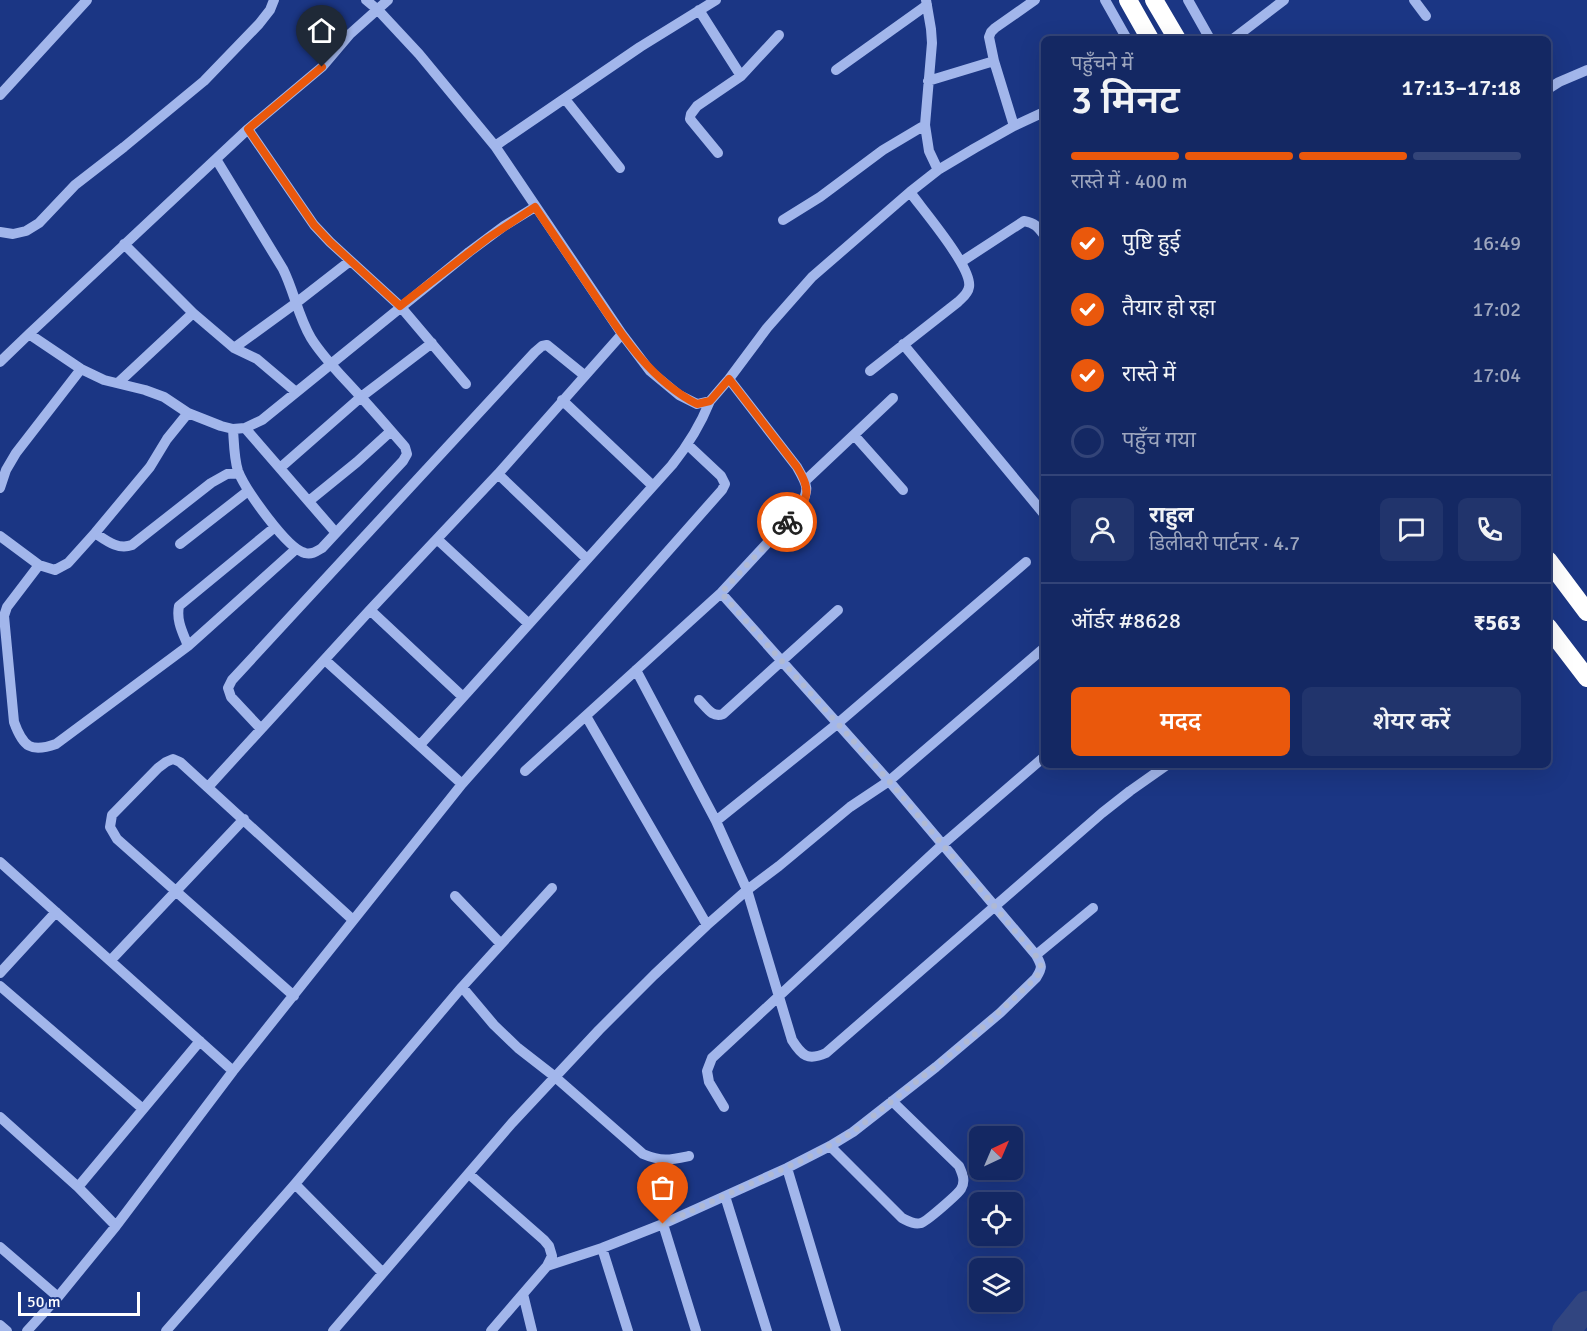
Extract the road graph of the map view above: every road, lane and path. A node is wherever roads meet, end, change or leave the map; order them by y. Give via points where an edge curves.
1 (87, 0) edge
2 (274, 0) edge
3 (366, 0) edge
4 (388, 0) edge
5 (716, 0) edge
6 (1035, 0) edge
7 (1105, 0) edge
8 (1128, 0) edge
9 (1154, 0) edge
10 (1188, 0) edge
11 (1284, 0) edge
12 (1414, 0) edge
13 (926, 2) edge
14 (378, 10) junction
15 (699, 10) junction
16 (1426, 16) dead end
17 (780, 35) dead end
18 (1125, 36) edge
19 (1148, 36) edge
20 (1175, 36) edge
21 (1208, 36) edge
22 (1237, 36) edge
23 (994, 61) junction
24 (836, 70) dead end
25 (1587, 70) edge
26 (741, 76) junction
27 (928, 81) junction
28 (1551, 87) edge
29 (0, 95) edge
30 (565, 99) junction
31 (1041, 113) edge
32 (925, 125) junction
33 (1014, 126) junction
34 (248, 129) junction
35 (495, 146) junction
36 (718, 153) dead end
37 (216, 159) junction
38 (620, 168) dead end
39 (938, 170) junction
40 (910, 192) junction
41 (535, 207) junction
42 (783, 220) dead end
43 (1041, 231) edge
44 (0, 232) edge
45 (124, 244) junction
46 (350, 261) junction
47 (961, 262) junction
48 (296, 303) junction
49 (400, 306) junction
50 (193, 313) junction
51 (28, 334) junction
52 (622, 334) junction
53 (432, 343) junction
54 (903, 344) junction
55 (234, 348) junction
56 (0, 362) edge
57 (331, 364) junction
58 (81, 369) junction
59 (870, 371) dead end
60 (584, 375) junction
61 (729, 379) junction
62 (118, 383) junction
63 (466, 384) dead end
64 (296, 392) junction
65 (361, 397) junction
66 (893, 398) dead end
67 (562, 400) junction
68 (710, 401) junction
69 (188, 413) junction
70 (245, 428) junction
71 (233, 429) junction
72 (391, 431) junction
73 (854, 435) junction
74 (688, 445) junction
75 (280, 468) junction
76 (3, 472) edge
77 (239, 473) junction
78 (498, 474) junction
79 (805, 480) junction
80 (653, 486) junction
81 (0, 488) edge
82 (903, 490) dead end
83 (248, 491) junction
84 (309, 501) junction
85 (1041, 510) edge
86 (275, 527) junction
87 (95, 533) junction
88 (336, 533) junction
89 (0, 536) edge
90 (437, 539) junction
91 (180, 544) dead end
92 (296, 549) junction
93 (587, 559) junction
94 (1026, 562) dead end
95 (1551, 564) edge
96 (39, 565) junction
97 (721, 593) junction
98 (370, 610) junction
99 (838, 610) dead end
100 (1587, 612) edge
101 (529, 624) junction
102 (1551, 631) edge
103 (188, 646) junction
104 (1041, 651) edge
105 (325, 660) junction
106 (780, 660) junction
107 (636, 670) junction
108 (1582, 672) edge
109 (463, 697) junction
110 (699, 700) dead end
111 (586, 716) junction
112 (837, 724) junction
113 (261, 729) junction
114 (420, 745) junction
115 (1041, 760) edge
116 (1163, 768) edge
117 (525, 771) dead end
118 (889, 781) junction
119 (462, 784) junction
120 (208, 787) junction
121 (244, 819) junction
122 (716, 821) junction
123 (942, 845) junction
124 (0, 862) edge
125 (552, 888) dead end
126 (176, 890) junction
127 (747, 890) junction
128 (455, 896) dead end
129 (995, 908) junction
130 (1093, 908) dead end
131 (56, 912) junction
132 (353, 920) junction
133 (707, 925) junction
134 (500, 943) junction
135 (1036, 956) junction
136 (111, 960) junction
137 (0, 974) edge
138 (0, 986) edge
139 (462, 987) junction
140 (294, 996) junction
141 (779, 997) junction
142 (200, 1041) junction
143 (233, 1071) junction
144 (555, 1076) junction
145 (892, 1101) junction
146 (724, 1107) dead end
147 (143, 1109) junction
148 (1, 1121) edge
149 (830, 1146) junction
150 (689, 1156) dead end
151 (787, 1168) junction
152 (468, 1174) junction
153 (295, 1184) junction
154 (78, 1187) junction
155 (724, 1196) junction
156 (663, 1224) junction
157 (116, 1226) junction
158 (0, 1247) edge
159 (602, 1248) junction
160 (547, 1266) junction
161 (383, 1273) junction
162 (523, 1294) junction
163 (58, 1297) junction
164 (0, 1324) edge
165 (7, 1331) edge
166 (27, 1331) edge
167 (166, 1331) edge
168 (333, 1331) edge
169 (491, 1331) edge
170 (532, 1331) edge
171 (628, 1331) edge
172 (696, 1331) edge
173 (767, 1331) edge
174 (836, 1331) edge

1 - 29 street
2 - 44 street via 259,24 204,81 75,185 39,223 26,231
3 - 14 street
4 - 14 street
5 - 15 street
6 - 23 street via 991,32
7 - 18 street
8 - 19 highway
9 - 20 highway
10 - 21 street
11 - 22 street
12 - 16 street
13 - 24 street
13 - 27 street via 932,29
14 - 34 street via 344,40 322,67
14 - 35 street
15 - 26 street
15 - 30 street
17 - 26 street
23 - 27 street
23 - 33 street
25 - 28 street
26 - 36 street via 691,114 690,119
27 - 32 street
30 - 35 street
30 - 38 street
31 - 33 street
32 - 39 street via 929,151
32 - 42 street
33 - 39 street
34 - 37 street
34 - 46 street via 314,225
35 - 41 street
37 - 45 street
37 - 48 street via 283,269
39 - 40 street
40 - 47 street
40 - 61 street via 812,277
41 - 49 street
41 - 52 street
43 - 47 street via 1032,222 1024,221
45 - 50 street
45 - 51 street
46 - 48 street
46 - 49 street
47 - 54 street via 970,286 966,294
48 - 55 street
48 - 57 street via 312,339
49 - 53 street
49 - 57 street
50 - 55 street
50 - 62 street
51 - 56 street
51 - 58 street
52 - 60 street
52 - 68 street via 651,371 679,395 697,404
53 - 63 street
53 - 65 street
54 - 59 street
54 - 85 street
55 - 64 street via 257,359
57 - 64 street
57 - 65 street
58 - 62 street
58 - 76 street
60 - 67 street
60 - 113 street via 547,345 535,352 232,680 228,688 231,697
61 - 68 street
61 - 79 street
62 - 69 street via 164,397
64 - 70 street
65 - 72 street
65 - 75 street
66 - 73 street
67 - 78 street
67 - 80 street
68 - 74 street
69 - 71 street
69 - 87 street via 150,467
70 - 71 street
70 - 75 street
71 - 77 street
72 - 84 street
72 - 88 street via 407,454
73 - 79 street
73 - 82 street
74 - 80 street
74 - 119 street via 721,476 723,490
75 - 84 street
76 - 81 street
77 - 83 street
77 - 87 street via 219,477 132,545 116,546
78 - 90 street
78 - 93 street
79 - 97 street via 807,490 799,509
80 - 93 street
83 - 86 street
83 - 91 street
84 - 88 street
86 - 92 street
86 - 103 street via 179,606 179,625
87 - 96 street via 68,563 55,570
88 - 92 street via 313,554
89 - 96 street
90 - 98 street
90 - 101 street
92 - 103 street
93 - 101 street
94 - 112 street
95 - 100 highway
96 - 103 street via 4,616 14,722 25,744 33,749 57,744
97 - 106 street
97 - 107 street
98 - 105 street
98 - 109 street
99 - 106 street
101 - 109 street
102 - 108 highway
104 - 118 street
105 - 113 street
105 - 114 street
106 - 110 street via 723,714 713,715
106 - 112 street
107 - 111 street
107 - 122 street
109 - 114 street
111 - 117 street
111 - 133 street
112 - 118 street
112 - 122 street
113 - 120 street
114 - 119 street
115 - 123 street
116 - 129 street via 1102,813
118 - 123 street
118 - 127 street via 850,807
119 - 132 street
120 - 121 street
120 - 126 street via 173,759 158,768 112,815 110,827 117,839
121 - 126 street
121 - 132 street
122 - 127 street
123 - 129 street
123 - 141 street
124 - 131 street
125 - 134 street
126 - 136 street
126 - 140 street
127 - 133 street
127 - 141 street
128 - 134 street
129 - 135 street
129 - 141 street via 826,1053 815,1058 798,1051
130 - 135 street
131 - 136 street
131 - 137 street
132 - 140 street
133 - 144 street
134 - 139 street
135 - 145 street via 1041,965 1036,978 970,1039
136 - 142 street
138 - 147 street
139 - 144 street via 518,1048
139 - 153 street
140 - 143 street
141 - 146 street via 712,1058 707,1071 709,1082
142 - 143 street
142 - 147 street
143 - 157 street
144 - 150 street via 643,1154 657,1160
144 - 152 street
145 - 149 street
145 - 149 street via 959,1166 964,1177 962,1188 922,1224 902,1218
147 - 154 street
148 - 154 street
149 - 151 street
151 - 155 street
151 - 174 street
152 - 160 street via 549,1246 552,1256
152 - 161 street
153 - 161 street
153 - 167 street
154 - 157 street
155 - 156 street
155 - 173 street
156 - 159 street
156 - 172 street
157 - 163 street
158 - 163 street
159 - 160 street
159 - 171 street
160 - 162 street
161 - 168 street
162 - 169 street
162 - 170 street
163 - 166 street
164 - 165 street

